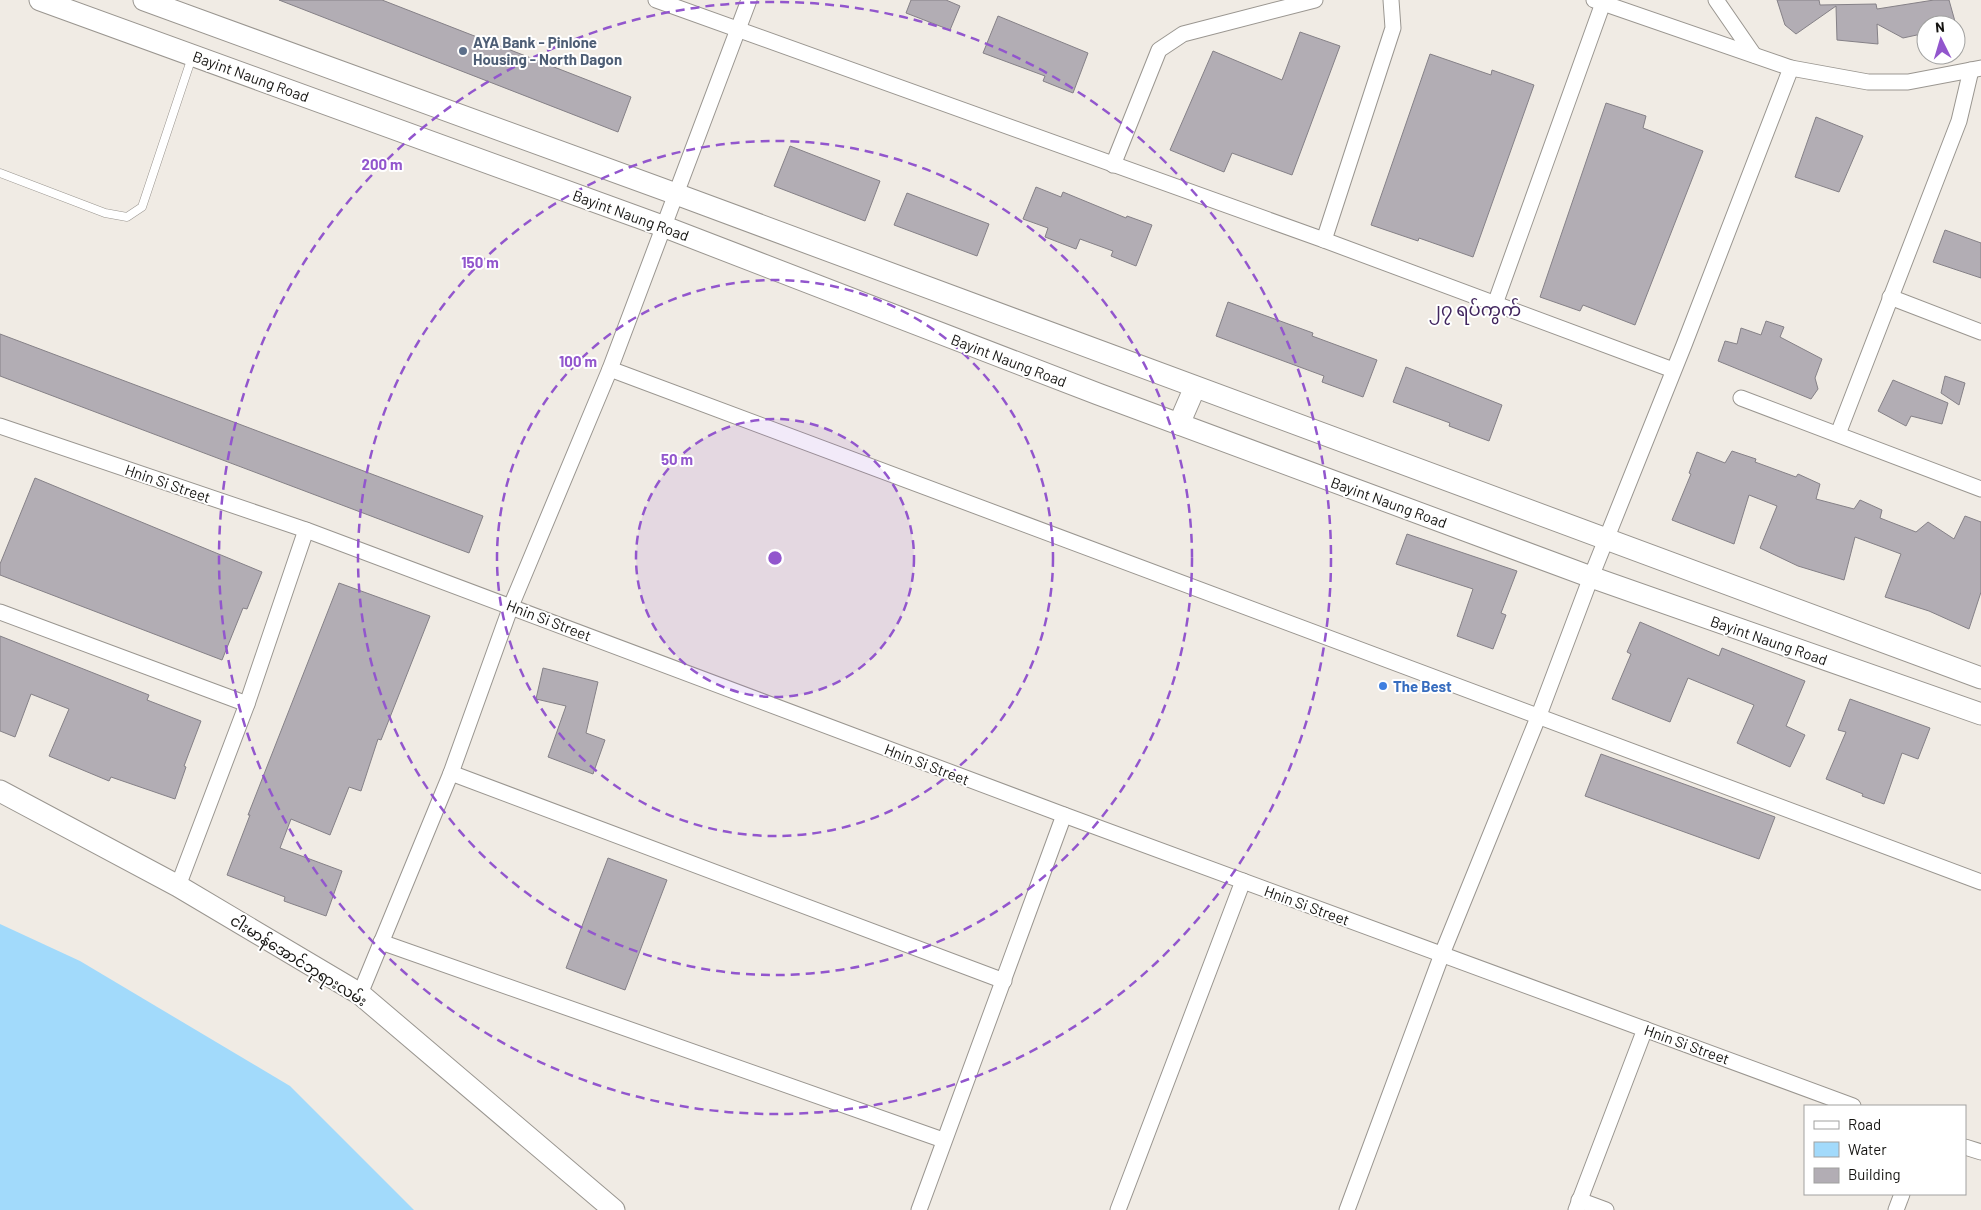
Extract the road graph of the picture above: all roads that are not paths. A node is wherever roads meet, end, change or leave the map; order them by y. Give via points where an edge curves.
1 (40, 0) edge
2 (144, 0) edge
3 (656, 0) edge
4 (749, 0) edge
5 (1315, 0) edge
6 (1391, 0) edge
7 (1716, 0) edge
8 (1599, 2) edge
9 (738, 30) junction
10 (193, 55) junction
11 (1754, 55) junction
12 (1791, 68) junction
13 (1976, 69) edge
14 (1112, 164) junction
15 (0, 173) edge
16 (676, 194) junction
17 (665, 227) junction
18 (1324, 240) junction
19 (1890, 297) junction
20 (1496, 304) junction
21 (1981, 332) edge
22 (610, 369) junction
23 (1673, 370) junction
24 (1195, 387) junction
25 (1741, 398) dead end
26 (1179, 424) junction
27 (0, 426) edge
28 (1838, 434) junction
29 (1981, 489) edge
30 (306, 530) junction
31 (1606, 539) junction
32 (1591, 577) junction
33 (511, 606) junction
34 (0, 612) edge
35 (1981, 678) edge
36 (247, 704) junction
37 (1981, 714) edge
38 (1539, 716) junction
39 (451, 773) junction
40 (0, 791) edge
41 (1064, 815) junction
42 (1243, 881) junction
43 (1981, 882) edge
44 (178, 886) junction
45 (381, 942) junction
46 (1442, 954) junction
47 (1004, 981) junction
48 (360, 994) junction
49 (1645, 1029) junction
50 (1850, 1105) edge
51 (943, 1140) junction
52 (1966, 1147) edge
53 (1981, 1152) edge
54 (1902, 1195) edge
55 (1577, 1205) edge
56 (614, 1210) edge
57 (919, 1210) edge
58 (1118, 1210) edge
59 (1347, 1210) edge
60 (1606, 1210) edge
61 (1896, 1210) edge

1 - 10 main road, Bayint Naung Road
2 - 16 main road
3 - 9 street
4 - 9 street
5 - 14 street via 1183,34 1159,50
6 - 18 street via 1393,28
7 - 11 street
8 - 11 street
8 - 20 street
9 - 14 street
9 - 16 street
10 - 15 lane via 142,207 127,217 105,213
10 - 17 main road, Bayint Naung Road
11 - 12 street
12 - 13 street via 1868,82 1908,82
12 - 23 street
13 - 19 street
14 - 18 street
16 - 17 street
16 - 24 main road
17 - 22 street
17 - 26 main road, Bayint Naung Road
18 - 20 street
19 - 21 street
19 - 28 street
20 - 23 street
22 - 33 street
22 - 38 street
23 - 31 street
24 - 26 main road
24 - 31 main road
25 - 28 street
26 - 32 main road, Bayint Naung Road
27 - 30 street, Hnin Si Street
28 - 29 street
30 - 33 street, Hnin Si Street
30 - 36 street
31 - 32 street
31 - 35 main road
32 - 37 main road, Bayint Naung Road
32 - 38 street
33 - 39 street
33 - 41 street, Hnin Si Street
34 - 36 street
36 - 44 street
38 - 43 street
38 - 46 street
39 - 45 street
39 - 47 street
40 - 44 main road, ငါးမာန်အောင်ဘုရားလမ်း
41 - 42 street, Hnin Si Street
41 - 47 street
42 - 46 street, Hnin Si Street
42 - 58 street
44 - 48 main road, ငါးမာန်အောင်ဘုရားလမ်း
45 - 48 street
45 - 51 street
46 - 49 street, Hnin Si Street
46 - 59 street
47 - 51 street
48 - 56 main road, ငါးမာန်အောင်ဘုရားလမ်း
49 - 50 street, Hnin Si Street
49 - 55 street
51 - 57 street
52 - 53 street
54 - 61 street
55 - 60 street

